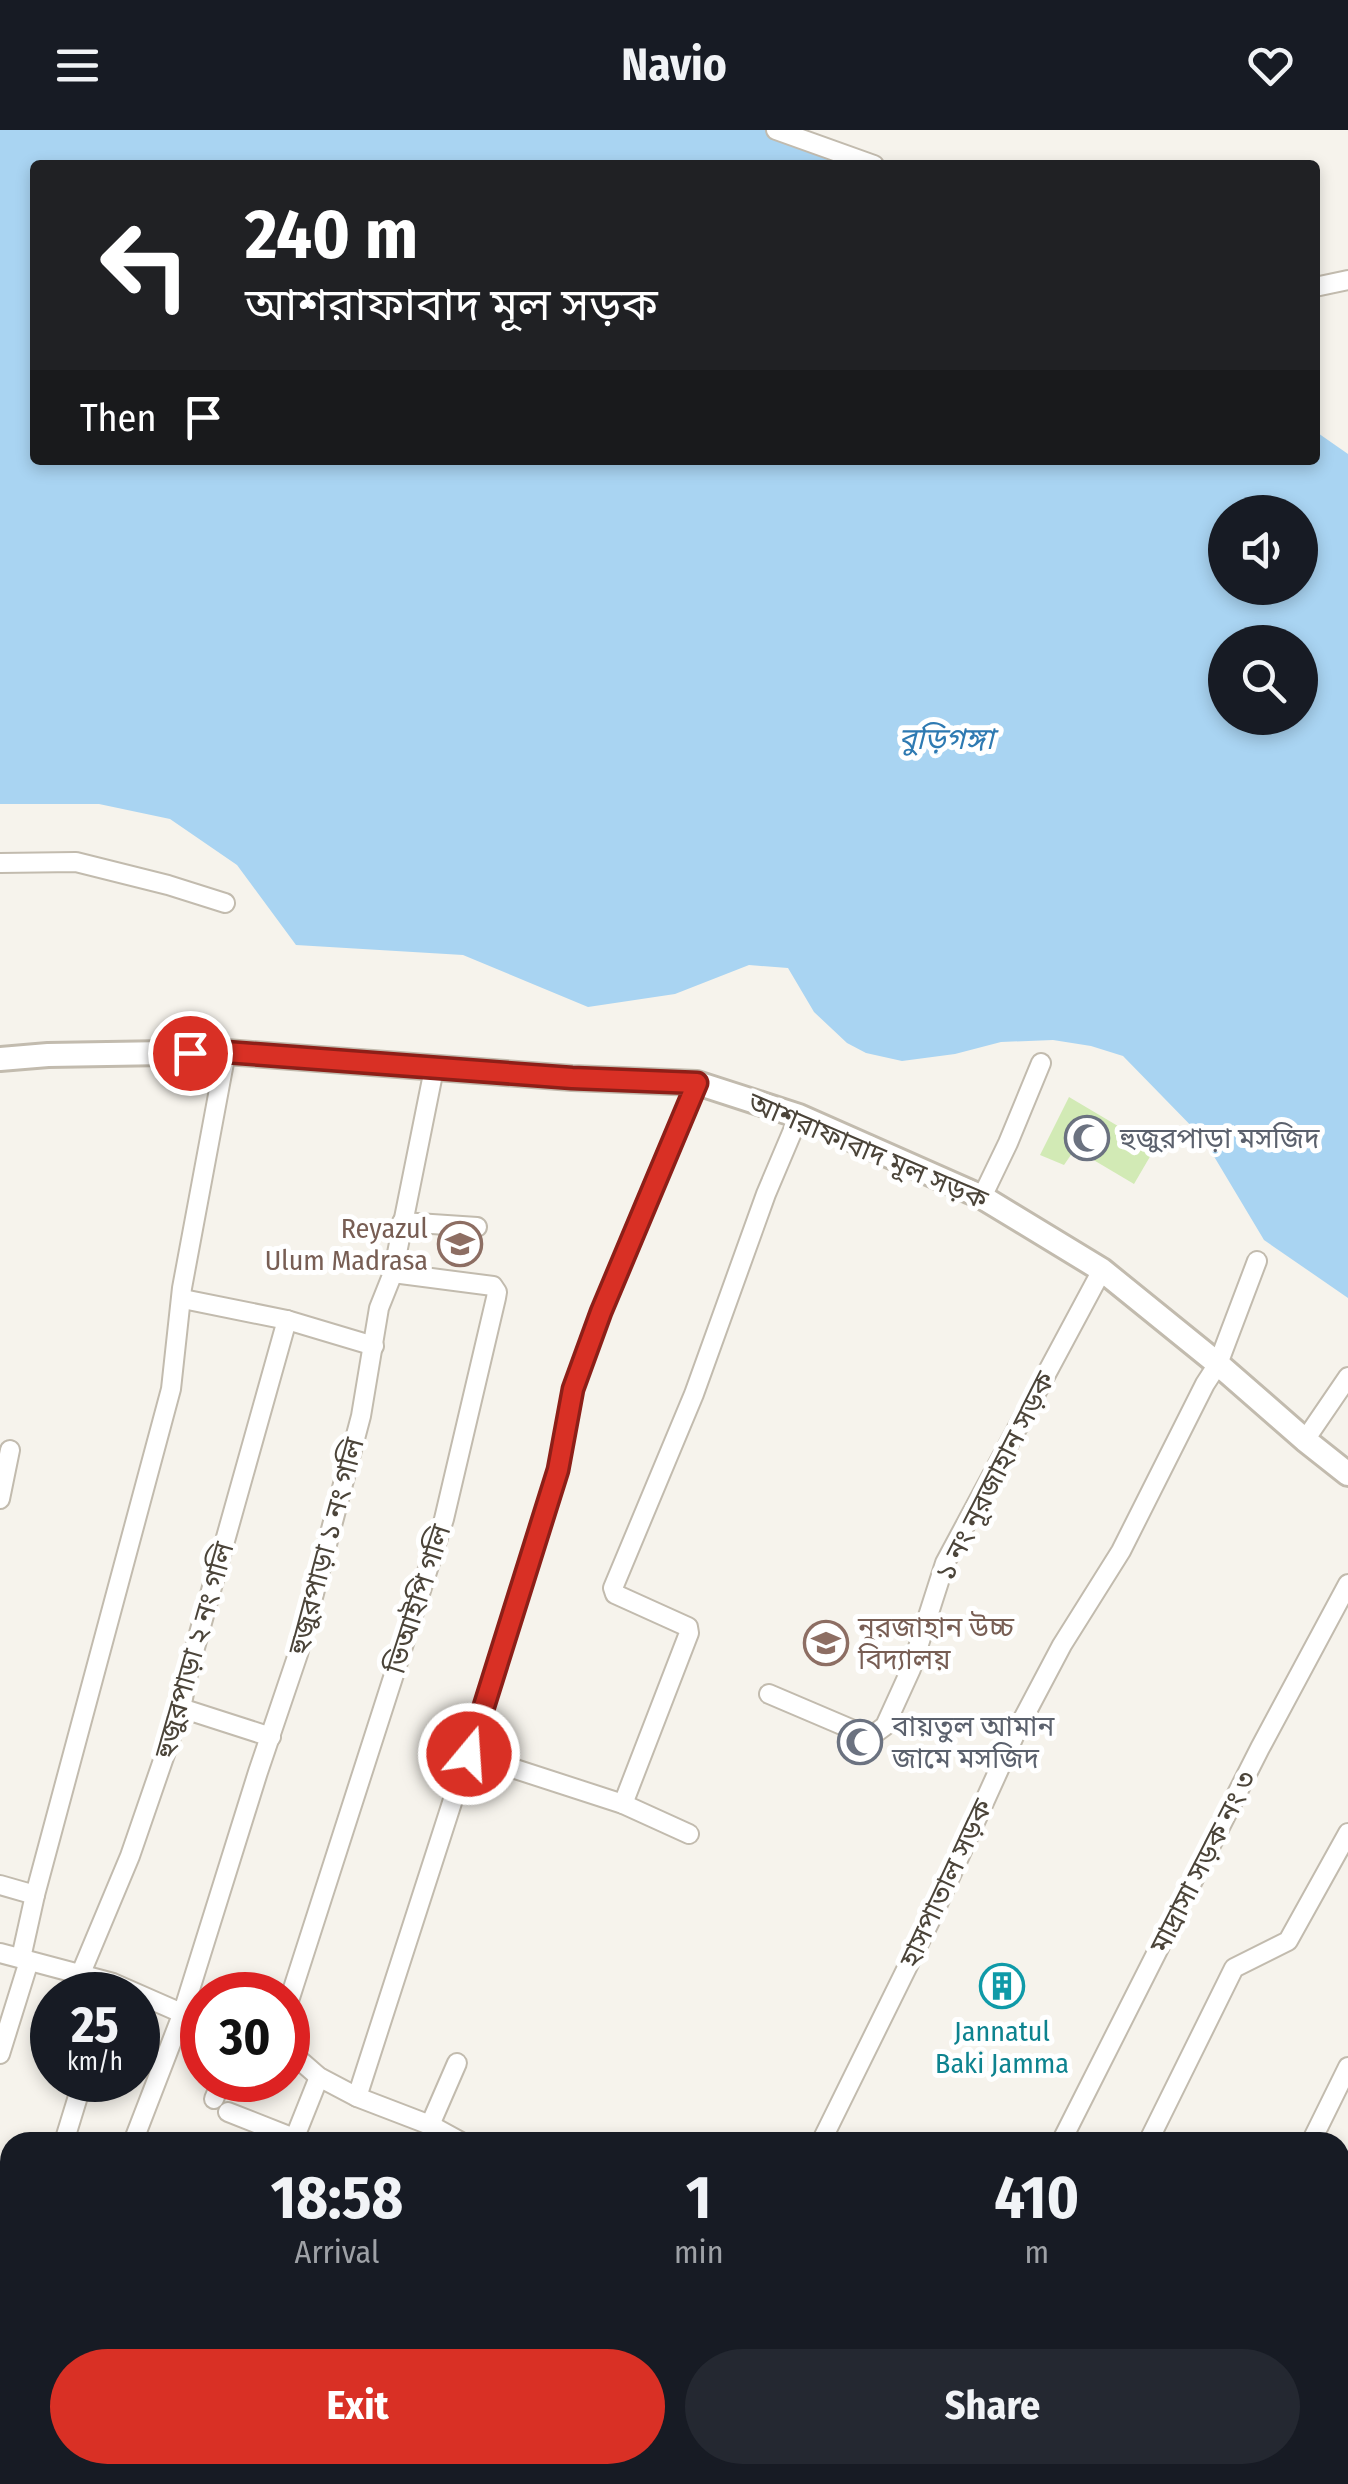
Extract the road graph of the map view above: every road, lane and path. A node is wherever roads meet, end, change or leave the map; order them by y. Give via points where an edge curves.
1 (776, 130) edge
2 (860, 160) edge
3 (1348, 280) edge
4 (1320, 286) edge
5 (0, 863) edge
6 (226, 903) dead end
7 (226, 1052) junction
8 (0, 1060) edge
9 (1041, 1063) dead end
10 (434, 1068) junction
11 (697, 1083) junction
12 (799, 1116) junction
13 (982, 1197) junction
14 (402, 1222) junction
15 (477, 1228) dead end
16 (1258, 1262) dead end
17 (1102, 1270) junction
18 (393, 1273) junction
19 (183, 1299) junction
20 (288, 1320) junction
21 (374, 1346) junction
22 (1218, 1364) junction
23 (1348, 1377) edge
24 (1305, 1440) junction
25 (10, 1450) dead end
26 (1348, 1474) edge
27 (0, 1499) edge
28 (1348, 1584) edge
29 (769, 1694) dead end
30 (182, 1708) junction
31 (271, 1736) junction
32 (469, 1754) junction
33 (624, 1804) junction
34 (1348, 1833) edge
35 (689, 1834) dead end
36 (0, 1885) edge
37 (35, 1895) junction
38 (0, 1953) edge
39 (25, 1960) junction
40 (81, 1972) joint
41 (196, 1972) edge
42 (298, 1972) edge
43 (180, 2020) edge
44 (1, 2049) edge
45 (457, 2063) dead end
46 (1348, 2067) edge
47 (310, 2069) edge
48 (319, 2077) junction
49 (357, 2096) junction
50 (76, 2102) edge
51 (221, 2102) edge
52 (430, 2125) junction
53 (67, 2132) edge
54 (138, 2132) edge
55 (277, 2132) edge
56 (297, 2132) edge
57 (442, 2132) edge
58 (826, 2132) edge
59 (1066, 2132) edge
60 (1153, 2132) edge
61 (1317, 2132) edge

1 - 2 street
3 - 4 street
5 - 6 street via 76,862
7 - 8 street, আশরাফাবাদ মূল সড়ক
7 - 10 street, আশরাফাবাদ মূল সড়ক
7 - 19 street
9 - 13 street
10 - 11 street, আশরাফাবাদ মূল সড়ক
10 - 14 street, হুজুরপাড়া ১ নং গলি
11 - 12 street, আশরাফাবাদ মূল সড়ক
11 - 32 street via 573,1389 558,1470
12 - 13 street, আশরাফাবাদ মূল সড়ক
12 - 33 street via 613,1588 689,1633
13 - 17 street, আশরাফাবাদ মূল সড়ক
14 - 15 street
14 - 18 street, হুজুরপাড়া ১ নং গলি
16 - 22 street, হাসপাতাল সড়ক
17 - 22 street, আশরাফাবাদ মূল সড়ক
17 - 29 street, ১ নং নূরজাহান সড়ক via 945,1564 885,1726 870,1737
18 - 21 street, হুজুরপাড়া ১ নং গলি
18 - 42 street, ভিআইপি গলি via 493,1286 497,1292 444,1519
19 - 20 street
19 - 37 street via 171,1389
20 - 21 street
20 - 30 street, হুজুরপাড়া ২ নং গলি
21 - 31 street, হুজুরপাড়া ১ নং গলি via 298,1654
22 - 24 street, আশরাফাবাদ মূল সড়ক
22 - 58 street, হাসপাতাল সড়ক via 1016,1732
23 - 24 street
24 - 26 street, আশরাফাবাদ মূল সড়ক
25 - 27 street
28 - 59 street, মাদ্রাসা সড়ক নং ৩
30 - 31 street
30 - 40 street, হুজুরপাড়া ২ নং গলি
31 - 41 street, হুজুরপাড়া ১ নং গলি
32 - 33 street
32 - 49 street
33 - 35 street
34 - 60 street via 1288,1940 1234,1968
36 - 37 street
37 - 39 street
38 - 39 street
39 - 40 street
39 - 44 street
43 - 54 street, হুজুরপাড়া ১ নং গলি
45 - 52 street
46 - 61 street
47 - 48 street
48 - 49 street
48 - 56 street
49 - 52 street
50 - 53 street
51 - 55 street
52 - 57 street

